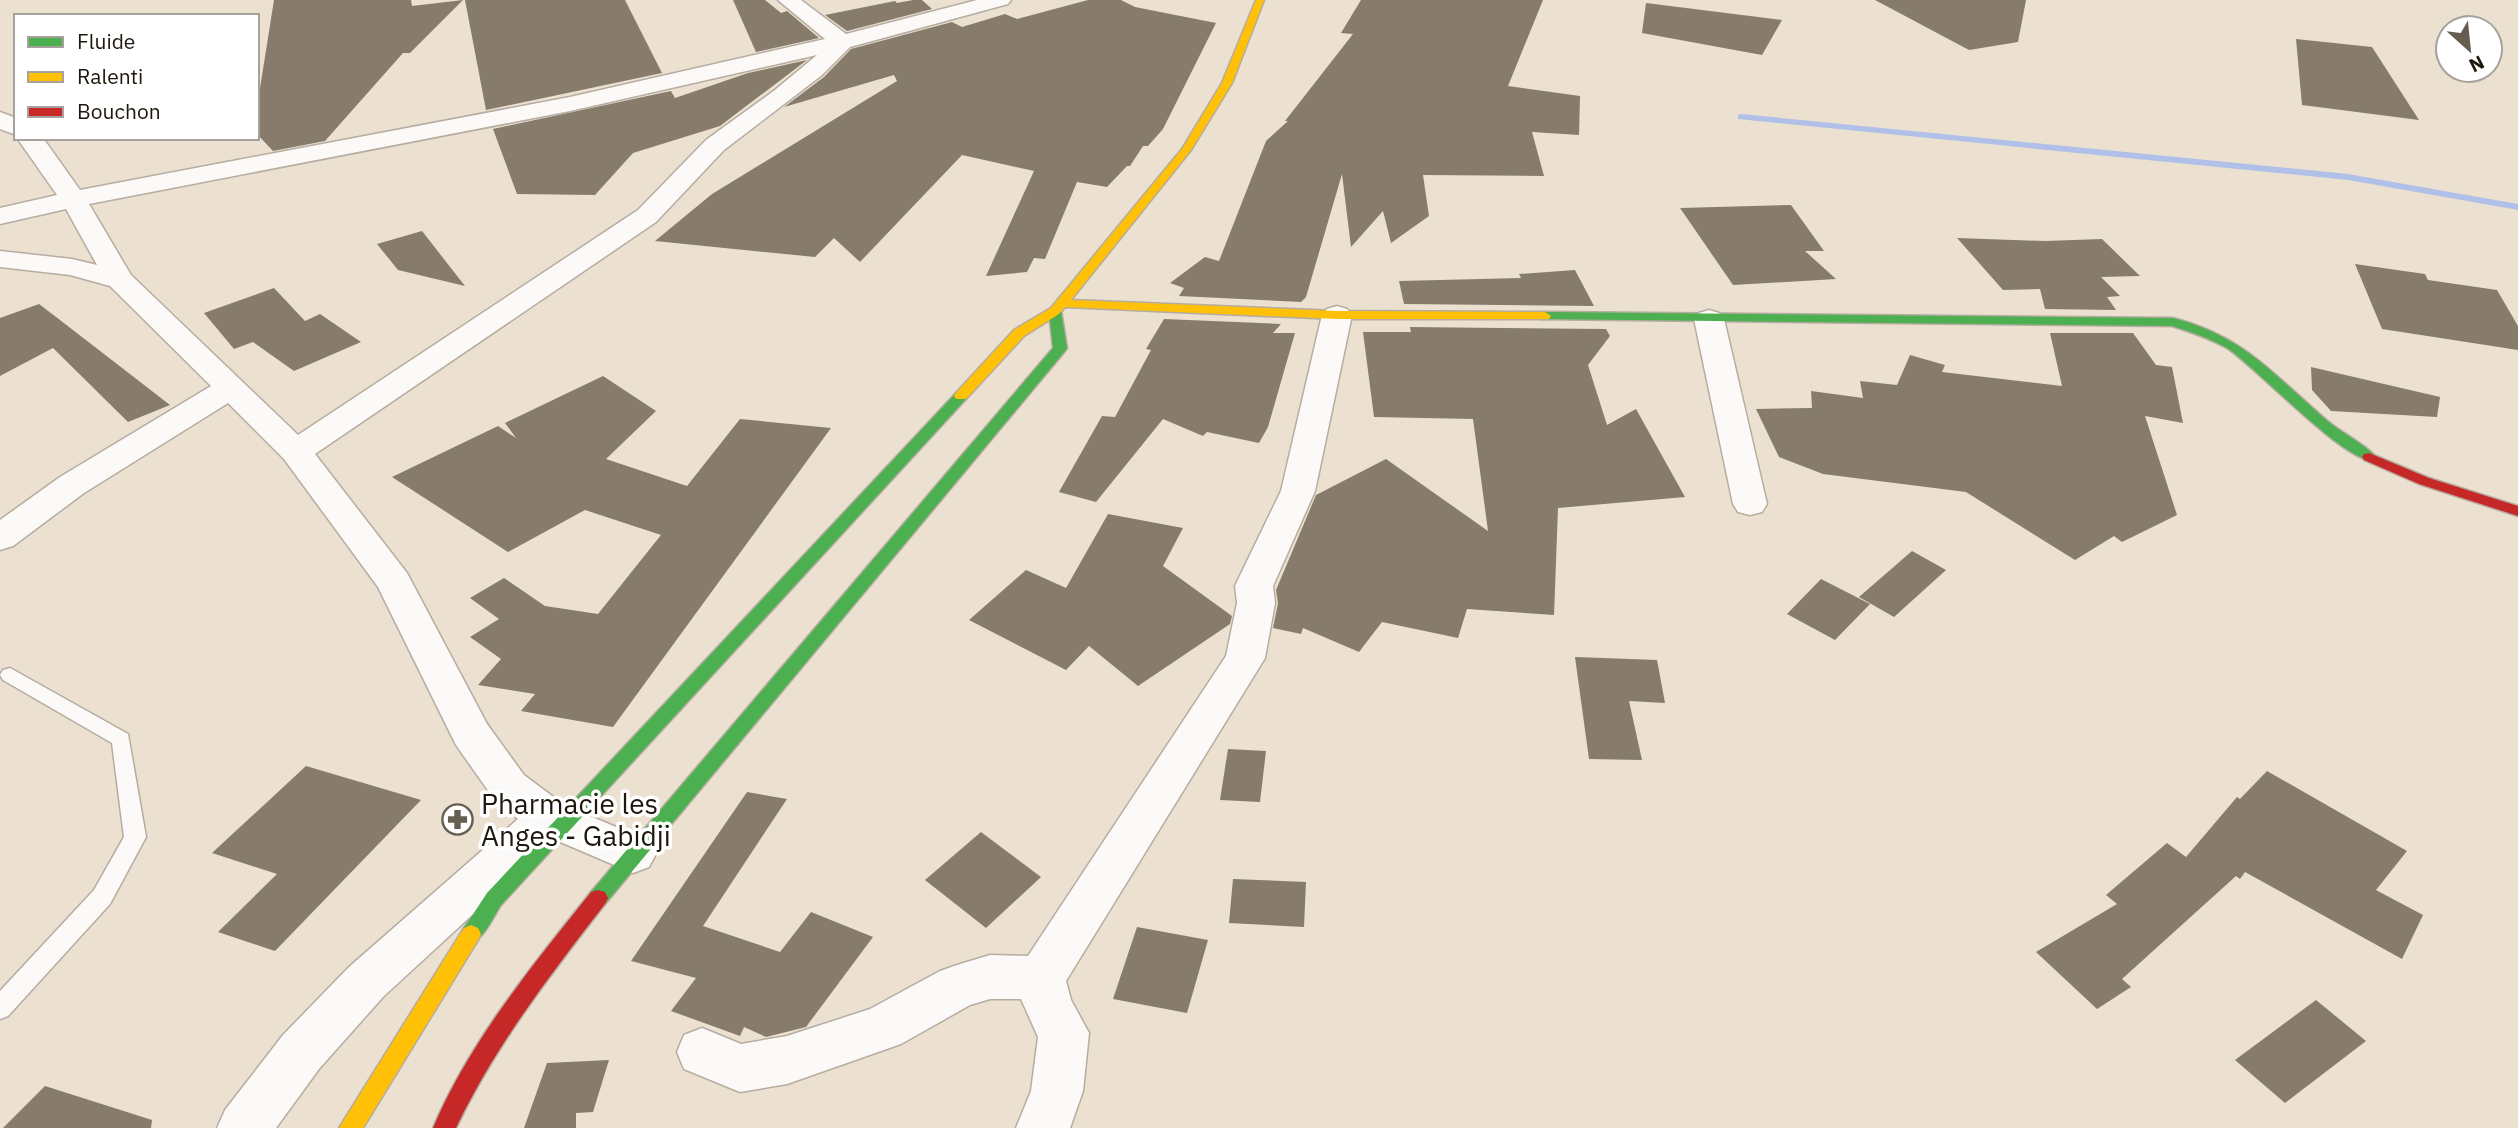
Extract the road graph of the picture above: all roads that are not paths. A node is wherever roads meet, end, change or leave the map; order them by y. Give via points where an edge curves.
1 (788, 0) edge
2 (1002, 0) edge
3 (1260, 0) edge
4 (842, 42) junction
5 (31, 140) edge
6 (73, 199) junction
7 (0, 216) edge
8 (0, 259) edge
9 (120, 280) junction
10 (1059, 307) junction
11 (1336, 316) junction
12 (1709, 319) junction
13 (230, 388) junction
14 (296, 452) junction
15 (1750, 504) dead end
16 (2518, 511) edge
17 (0, 538) edge
18 (10, 675) dead end
19 (555, 821) junction
20 (632, 854) junction
21 (1041, 978) junction
22 (0, 1008) edge
23 (702, 1052) dead end
24 (244, 1128) edge
25 (350, 1128) edge
26 (444, 1128) edge
27 (1043, 1128) edge

1 - 4 street
2 - 4 street
3 - 10 main road via 1227,83 1186,150
4 - 6 street via 483,122
4 - 14 street via 814,70 715,145 647,216
5 - 6 street
6 - 7 street
6 - 9 street
8 - 9 street via 72,267
9 - 13 street
10 - 11 main road
10 - 19 main road via 1018,333
10 - 20 main road via 1060,348
11 - 12 main road
11 - 21 street via 1298,491 1254,586 1256,603 1245,658
12 - 15 street
12 - 16 main road via 2125,320 2195,327 2248,355 2334,436 2366,455
13 - 14 street
13 - 17 street via 72,485
14 - 19 street via 394,582 471,734 509,787
18 - 22 lane via 121,739 135,837 102,897
19 - 20 street
19 - 24 street via 366,982 301,1052
19 - 25 main road via 494,900
20 - 26 main road via 525,994 465,1082
21 - 23 street via 990,977 957,986 883,1028 787,1060 740,1068
21 - 27 street via 1048,1008 1064,1033 1057,1091

